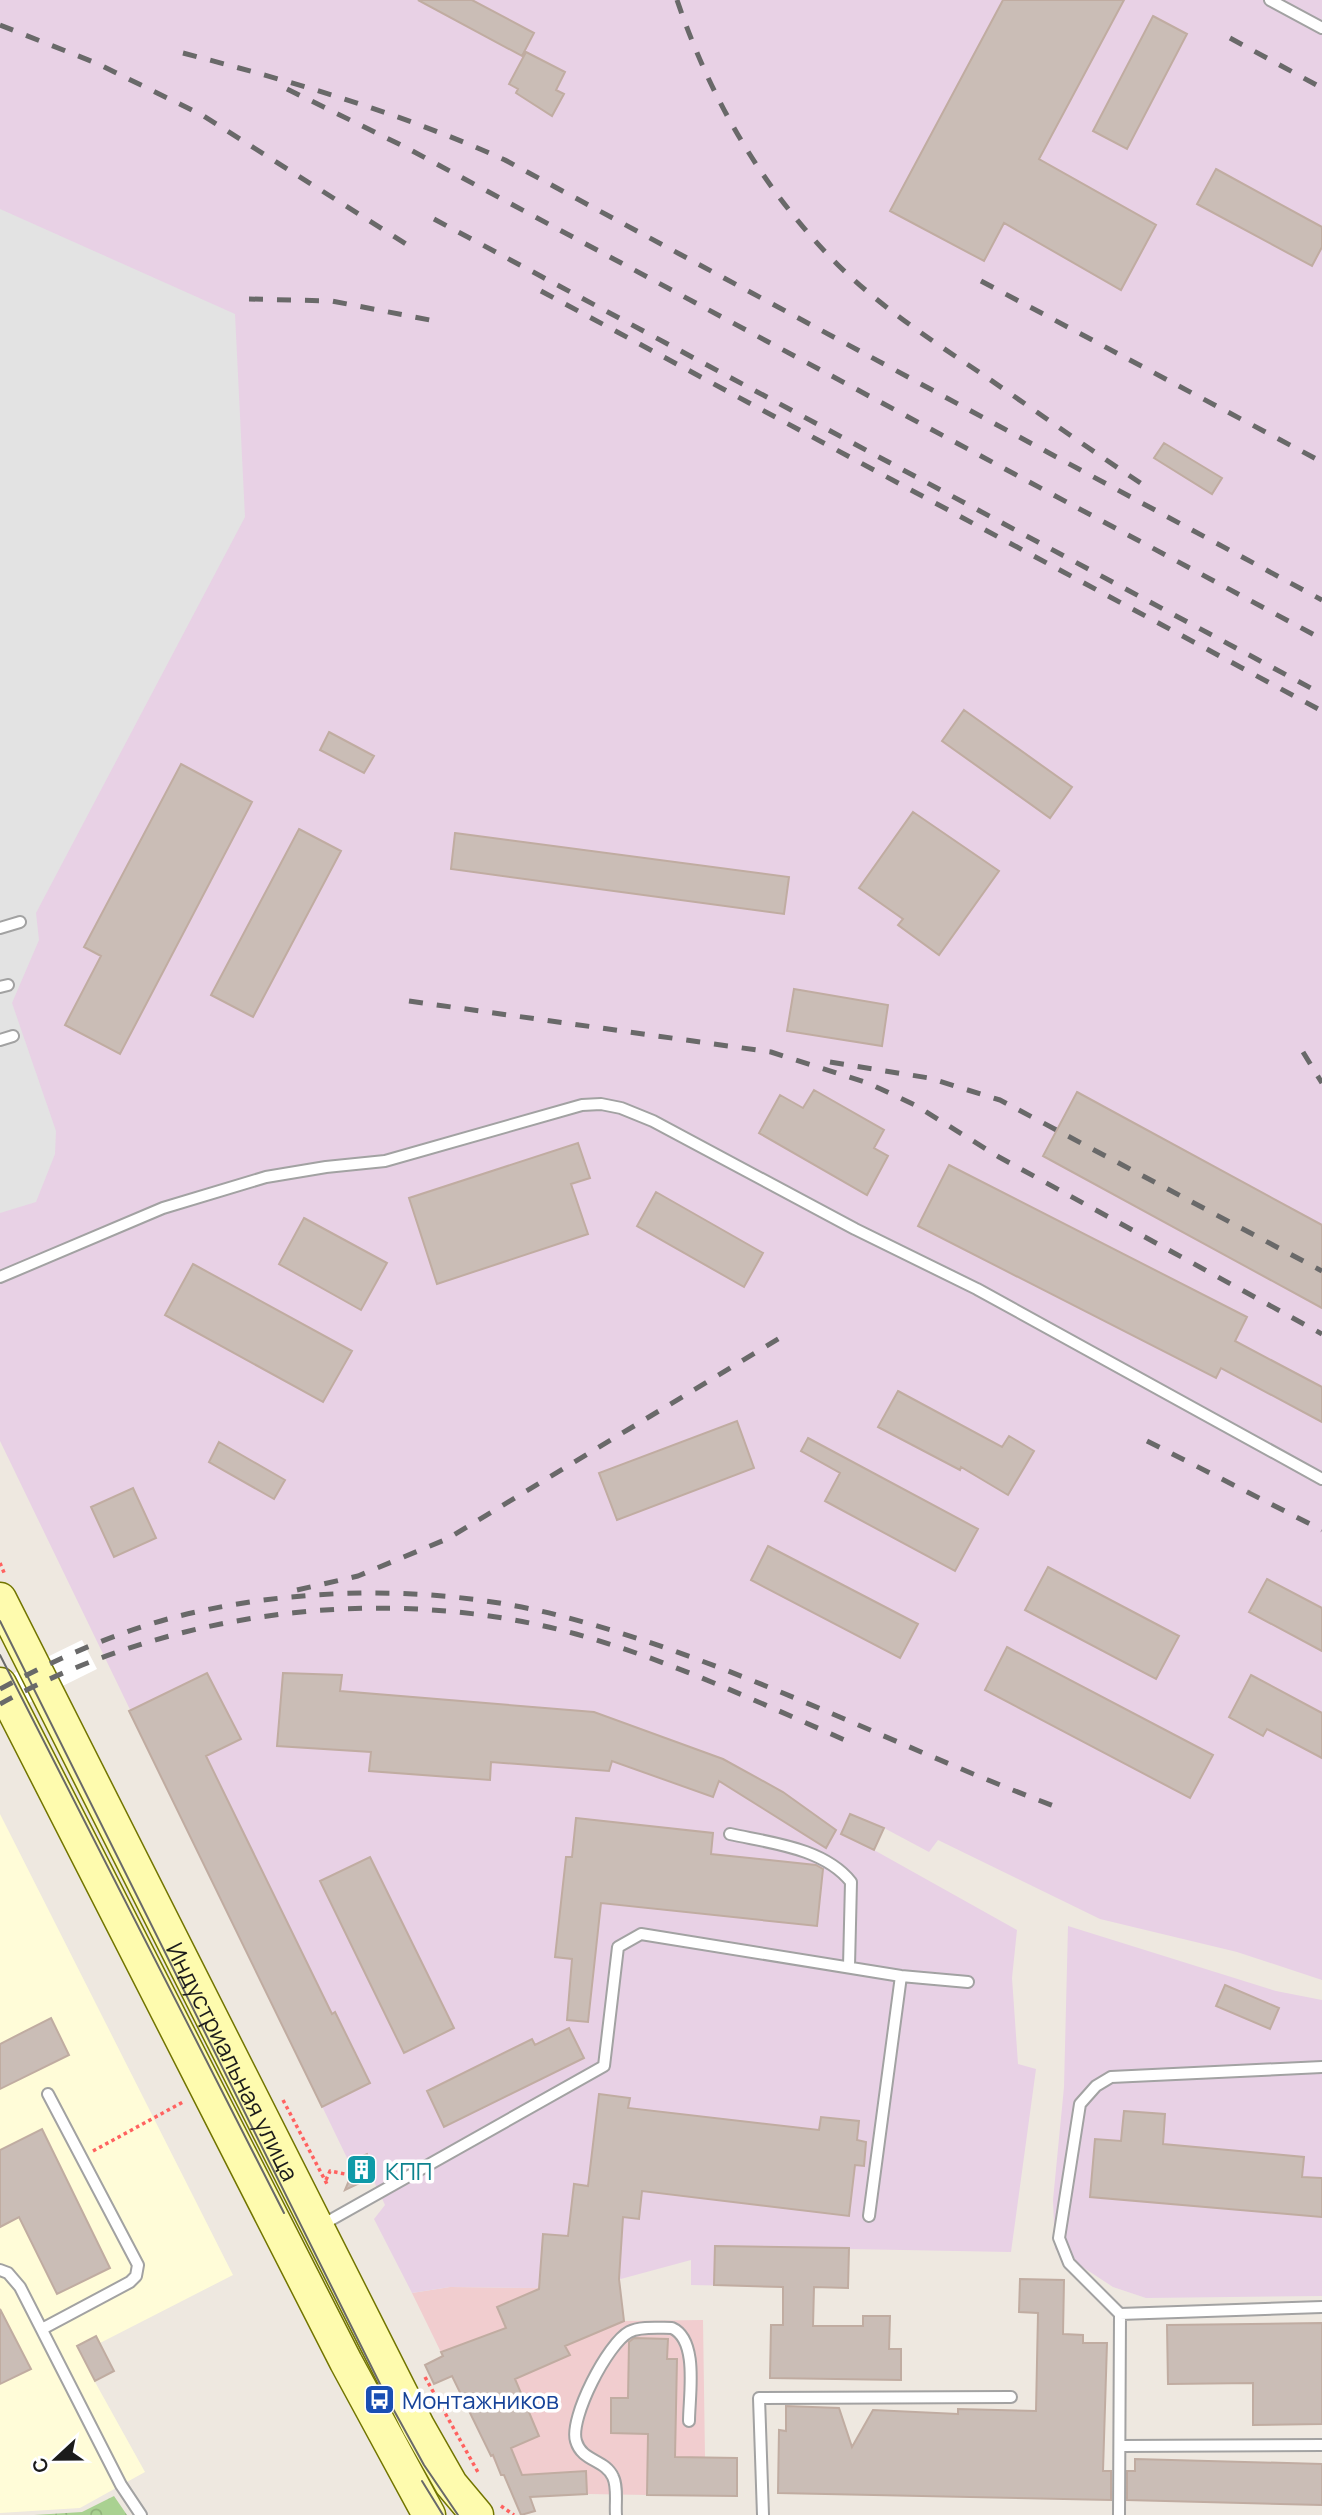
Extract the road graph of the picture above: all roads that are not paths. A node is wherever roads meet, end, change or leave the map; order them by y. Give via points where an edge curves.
1 (1270, 0) edge
2 (1322, 28) edge
3 (20, 922) dead end
4 (0, 928) edge
5 (13, 1037) dead end
6 (0, 1040) edge
7 (0, 1277) edge
8 (1322, 1479) edge
9 (0, 1599) edge
10 (0, 1684) edge
11 (730, 1834) dead end
12 (849, 1966) junction
13 (901, 1976) junction
14 (968, 1982) dead end
15 (1322, 2067) edge
16 (48, 2094) dead end
17 (869, 2216) dead end
18 (317, 2227) junction
19 (0, 2270) edge
20 (1322, 2307) edge
21 (1120, 2314) junction
22 (42, 2329) junction
23 (1011, 2397) dead end
24 (689, 2421) dead end
25 (1322, 2445) edge
26 (1121, 2446) junction
27 (141, 2515) edge
28 (429, 2515) edge
29 (477, 2515) edge
30 (616, 2515) edge
31 (763, 2515) edge
32 (1119, 2515) edge

1 - 2 lane
3 - 4 lane
5 - 6 lane
7 - 8 lane via 216,1190 295,1171 385,1161 561,1110 601,1104 653,1121 934,1266
9 - 18 main road, Индустриальная улица
10 - 28 main road, Индустриальная улица
11 - 12 lane via 829,1860 842,1871 851,1882
12 - 13 lane
12 - 18 lane via 641,1934 618,1947 604,2066
13 - 14 lane
13 - 17 lane
15 - 21 lane via 1111,2077 1080,2104 1059,2238 1069,2263
16 - 22 lane via 138,2265 136,2276
18 - 29 main road, Индустриальная улица via 434,2457
19 - 22 lane via 20,2287
20 - 21 lane
21 - 26 lane
22 - 27 lane via 121,2485
23 - 31 lane via 759,2398
24 - 30 lane via 688,2354 682,2335 672,2328 628,2332 616,2343 578,2410 574,2435 580,2451 612,2476
25 - 26 lane
26 - 32 lane

